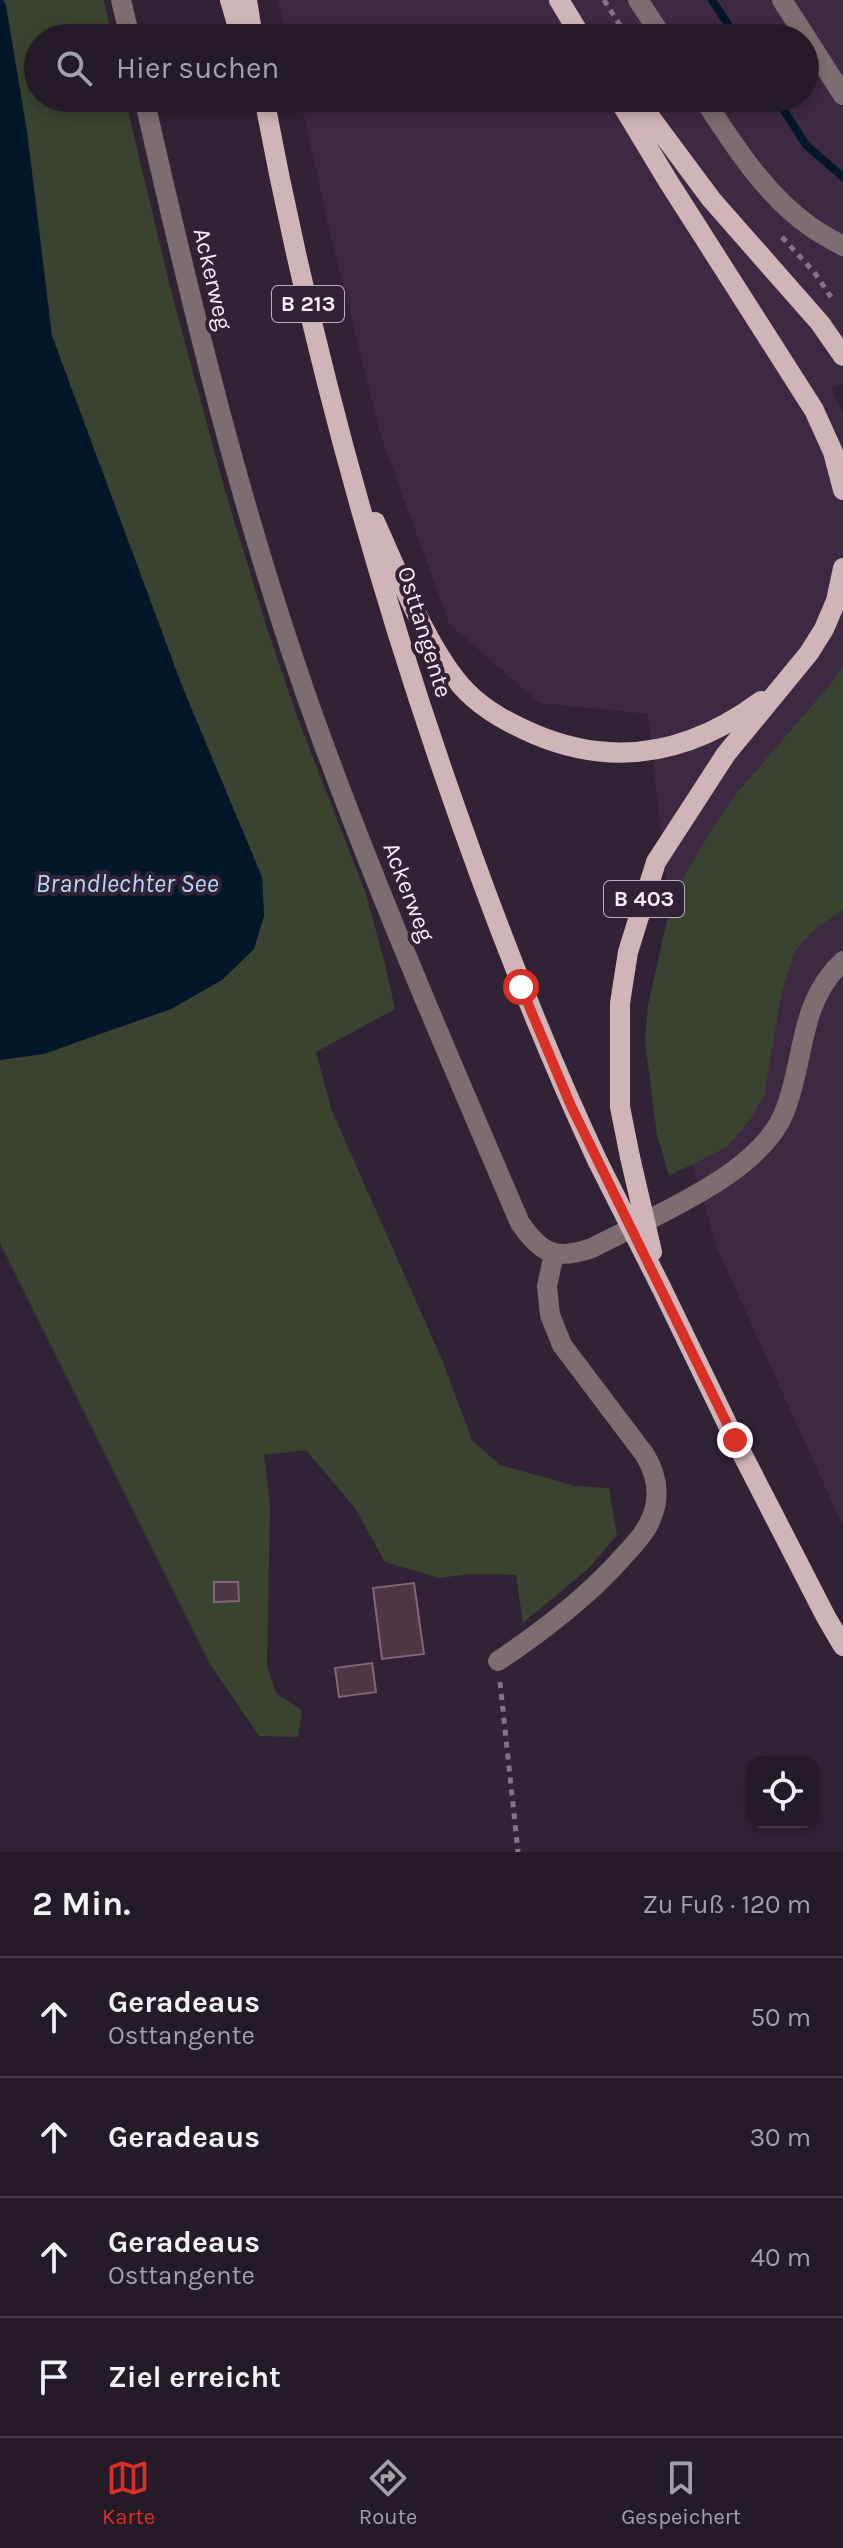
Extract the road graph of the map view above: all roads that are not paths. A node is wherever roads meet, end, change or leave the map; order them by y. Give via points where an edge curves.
1 (121, 0) edge
2 (230, 0) edge
3 (247, 0) edge
4 (559, 0) edge
5 (638, 0) edge
6 (782, 0) edge
7 (127, 24) edge
8 (237, 24) edge
9 (251, 24) edge
10 (574, 24) edge
11 (654, 24) edge
12 (797, 24) edge
13 (819, 58) edge
14 (843, 95) edge
15 (147, 112) edge
16 (265, 112) edge
17 (626, 112) edge
18 (646, 112) edge
19 (713, 112) edge
20 (843, 246) edge
21 (843, 356) edge
22 (347, 462) junction
23 (843, 490) edge
24 (843, 568) edge
25 (787, 682) junction
26 (843, 961) edge
27 (554, 1254) junction
28 (661, 1287) junction
29 (843, 1646) edge
30 (498, 1661) road end

1 - 7 street
2 - 8 main road
3 - 9 main road
4 - 10 main road
5 - 11 street
6 - 12 street
13 - 14 street
15 - 27 street, Ackerweg via 197,330 320,736 420,991 520,1223 535,1243
16 - 22 main road, Osttangente / B 213
17 - 23 main road via 814,410
18 - 21 main road via 711,199
19 - 20 street via 784,205
22 - 25 main road via 424,628 450,670 466,691 513,725 572,748 634,753 705,735
22 - 28 main road, Osttangente / B 213, bridge via 399,642 475,865 571,1106
24 - 25 main road, B 403 via 824,629
25 - 28 main road, B 403, bridge via 718,766 656,862 628,952 620,1003 620,1107
26 - 27 street via 817,995 784,1112 760,1150 705,1188 605,1241 575,1254
27 - 30 street via 547,1286 550,1315 562,1345 645,1455 656,1474 657,1494 652,1519 606,1576 552,1624
28 - 29 main road, B 213

